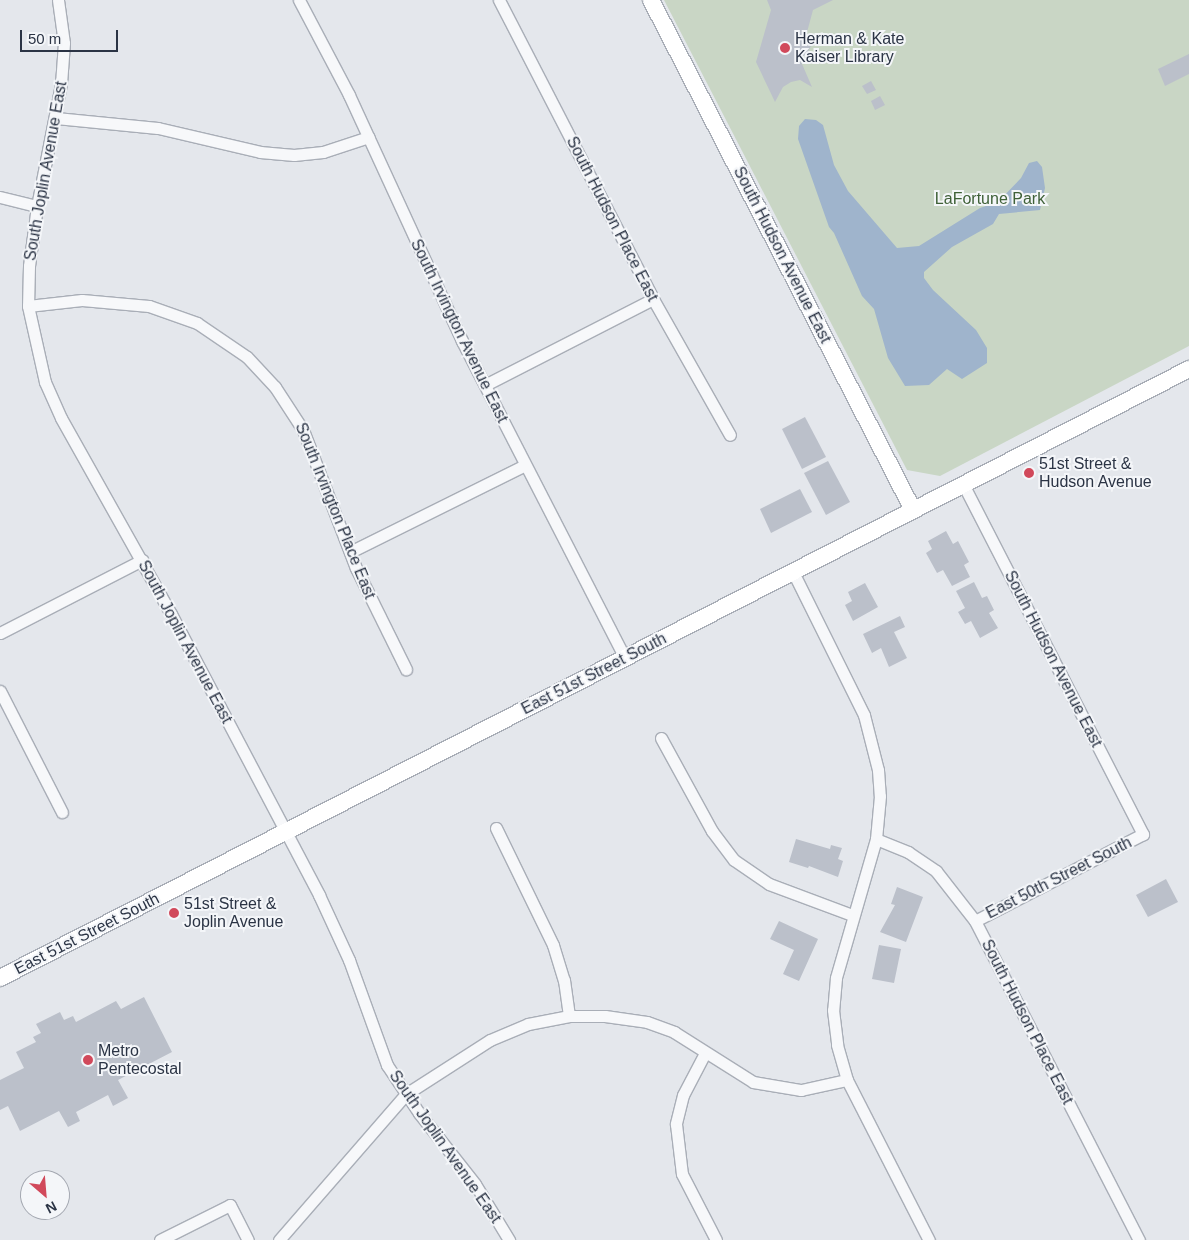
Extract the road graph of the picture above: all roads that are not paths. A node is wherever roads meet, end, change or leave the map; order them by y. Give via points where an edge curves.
1 (58, 0) edge
2 (299, 0) edge
3 (499, 0) edge
4 (650, 0) edge
5 (56, 118) junction
6 (369, 137) junction
7 (0, 197) edge
8 (37, 206) junction
9 (653, 299) junction
10 (28, 306) junction
11 (1189, 369) edge
12 (485, 385) junction
13 (730, 435) dead end
14 (525, 465) junction
15 (963, 484) junction
16 (913, 510) junction
17 (350, 552) junction
18 (142, 560) junction
19 (793, 572) junction
20 (0, 633) edge
21 (625, 658) junction
22 (406, 669) dead end
23 (0, 691) edge
24 (661, 738) dead end
25 (62, 812) dead end
26 (496, 828) dead end
27 (285, 832) junction
28 (1143, 834) joint
29 (876, 840) junction
30 (852, 915) junction
31 (975, 921) junction
32 (0, 978) edge
33 (569, 1016) junction
34 (705, 1053) junction
35 (847, 1080) junction
36 (406, 1094) junction
37 (160, 1240) edge
38 (248, 1240) edge
39 (279, 1240) edge
40 (508, 1240) edge
41 (716, 1240) edge
42 (929, 1240) edge
43 (1139, 1240) edge

1 - 5 street, South Joplin Avenue East via 63,64
2 - 6 street, South Irvington Avenue East
3 - 9 street, South Hudson Place East
4 - 16 main road, South Hudson Avenue East
5 - 6 street via 158,128 260,152 294,155 324,152
5 - 8 street, South Joplin Avenue East
6 - 12 street, South Irvington Avenue East via 430,274
7 - 8 street
8 - 10 street, South Joplin Avenue East via 29,266
9 - 12 street
9 - 13 street, South Hudson Place East
10 - 17 street, South Irvington Place East via 82,300 149,306 197,323 227,341 265,375 291,408 308,439
10 - 18 street, South Joplin Avenue East via 37,358 53,403
11 - 15 main road, East 51st Street South
12 - 14 street, South Irvington Avenue East
14 - 17 street
14 - 21 street, South Irvington Avenue East
15 - 16 main road, East 51st Street South
15 - 28 street, South Hudson Avenue East
16 - 19 main road, East 51st Street South
17 - 22 street, South Irvington Place East
18 - 20 street
18 - 27 street, South Joplin Avenue East
19 - 21 main road, East 51st Street South
19 - 29 street via 848,682 871,737 880,796
21 - 27 main road, East 51st Street South
23 - 25 street
24 - 30 street via 712,831 734,860 769,884
26 - 33 street via 553,945 564,980
27 - 32 main road, East 51st Street South
27 - 36 street, South Joplin Avenue East via 330,919 388,1066
28 - 31 street, East 50th Street South
29 - 30 street
29 - 31 street, South Hudson Place East via 908,852 936,871
30 - 35 street via 836,978 833,1010 837,1045
31 - 43 street, South Hudson Place East
33 - 34 street via 605,1016 647,1022 674,1032
33 - 36 street via 528,1024 490,1040
34 - 35 street via 753,1082 773,1088 801,1090
34 - 41 street via 683,1095 676,1124 682,1174
35 - 42 street
36 - 39 street
36 - 40 street, South Joplin Avenue East via 452,1152
37 - 38 street via 230,1205

